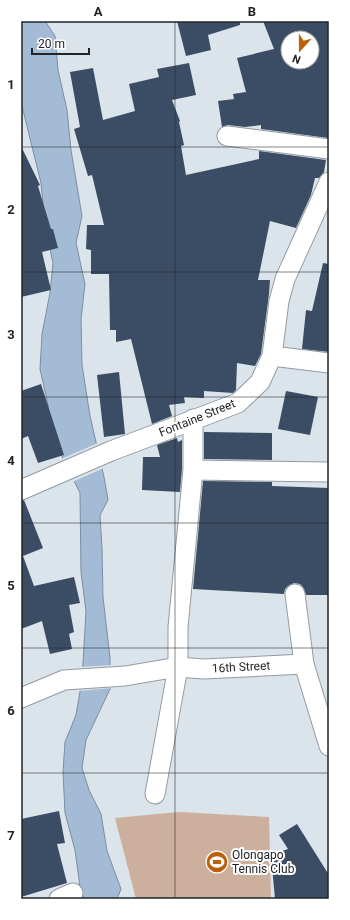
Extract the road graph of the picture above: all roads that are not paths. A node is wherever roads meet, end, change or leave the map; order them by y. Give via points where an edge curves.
1 (227, 136) dead end
2 (329, 149) edge
3 (329, 182) edge
4 (272, 356) junction
5 (329, 363) edge
6 (193, 419) junction
7 (193, 470) junction
8 (329, 472) edge
9 (21, 490) edge
10 (295, 594) dead end
11 (304, 664) junction
12 (178, 667) junction
13 (21, 698) edge
14 (329, 746) edge
15 (155, 794) dead end

1 - 2 street
3 - 4 street, Fontaine Street via 285,279 279,301
4 - 5 street
4 - 6 street, Fontaine Street via 260,382 238,403
6 - 7 street
6 - 9 street, Fontaine Street
7 - 8 street
7 - 12 street via 179,620
10 - 11 street
11 - 12 street, 16th Street via 204,669
11 - 14 street
12 - 13 street, 16th Street via 125,676 64,680
12 - 15 street

